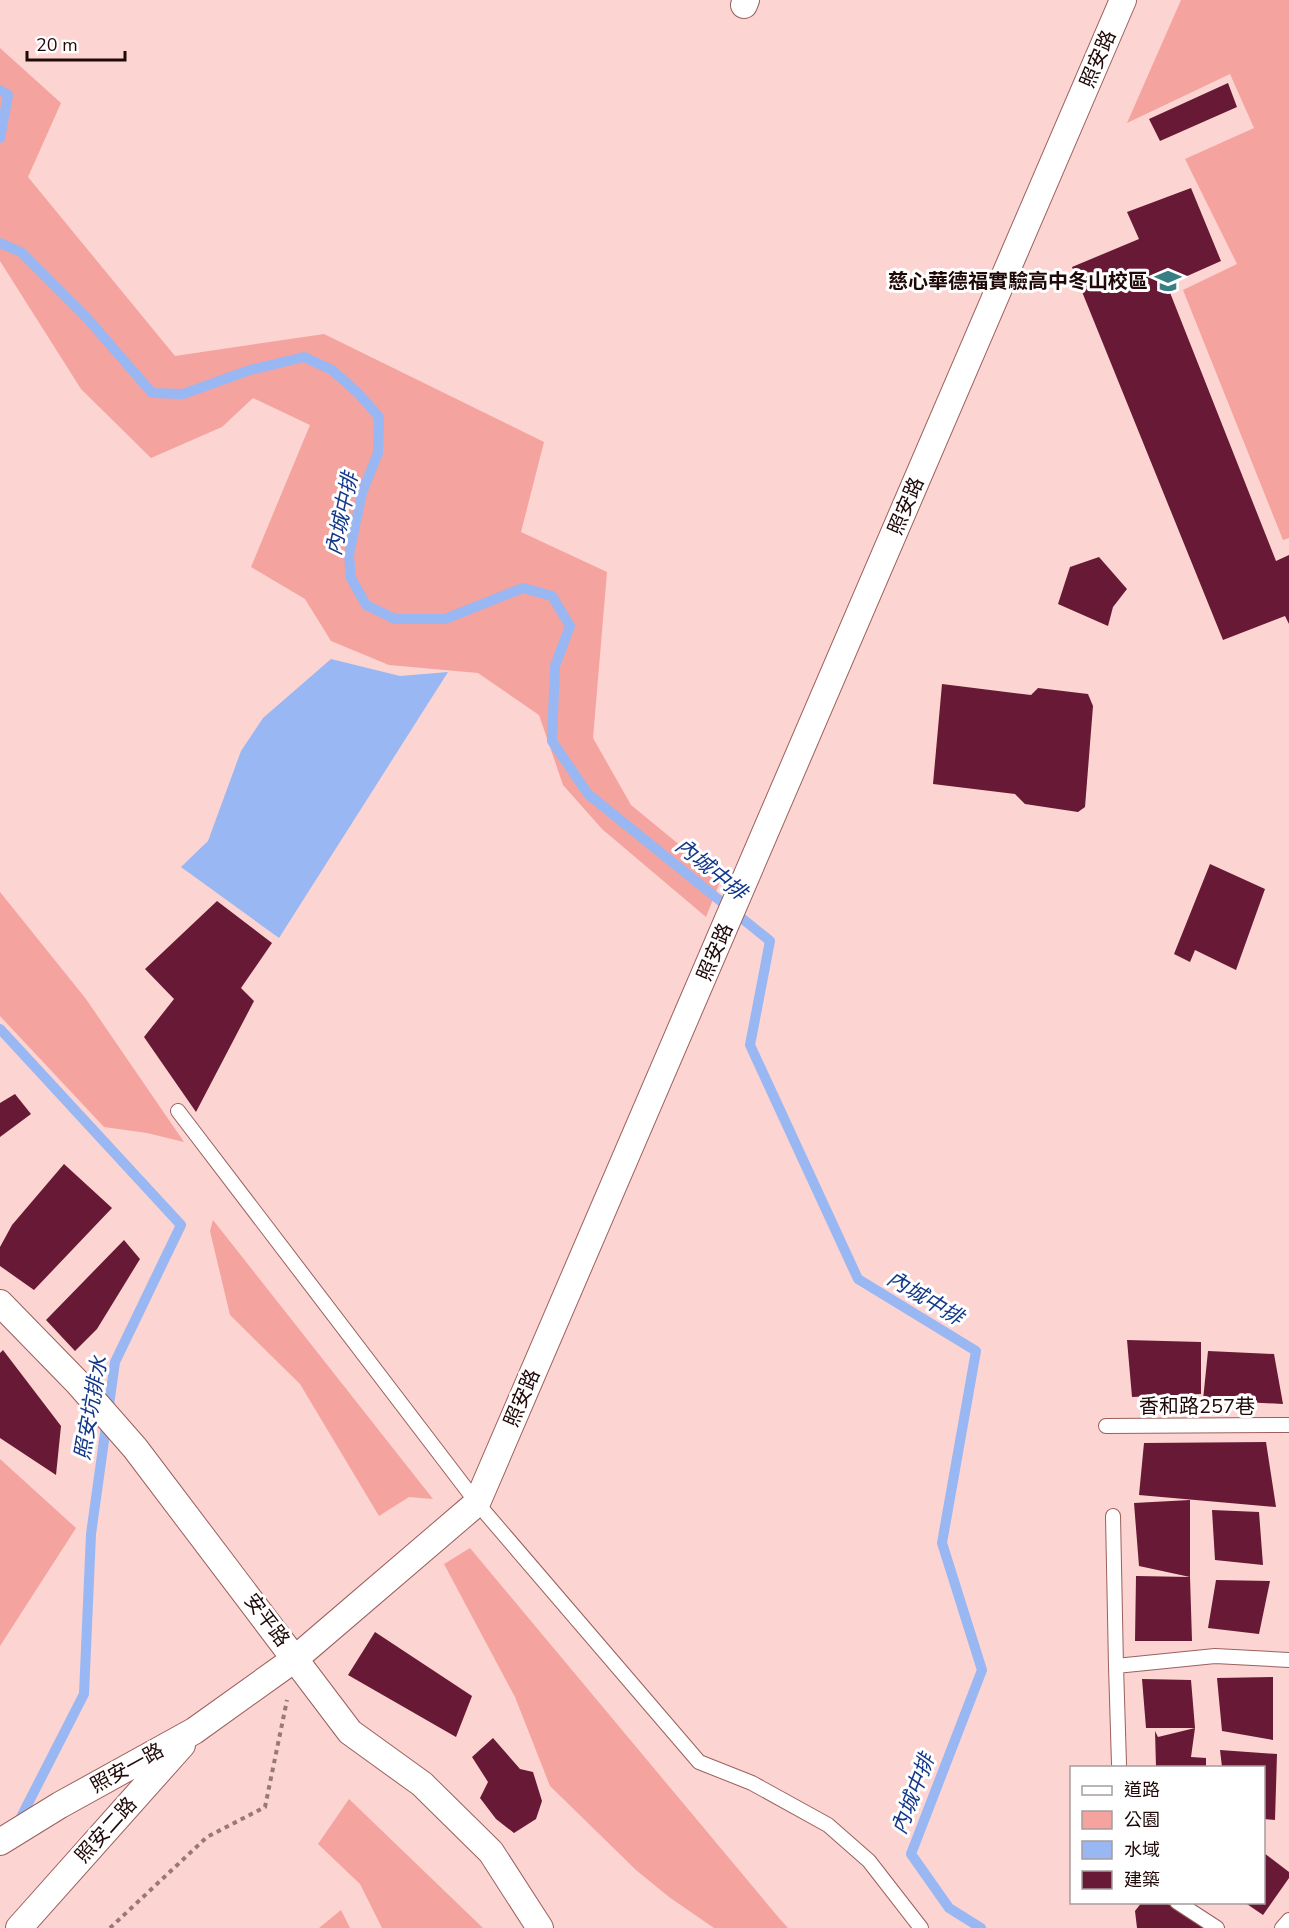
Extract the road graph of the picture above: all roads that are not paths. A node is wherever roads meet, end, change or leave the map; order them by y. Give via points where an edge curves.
1 (1123, 0) edge
2 (178, 1111) dead end
3 (0, 1303) edge
4 (1289, 1425) edge
5 (1106, 1426) dead end
6 (477, 1503) junction
7 (1113, 1516) dead end
8 (296, 1658) junction
9 (1289, 1660) edge
10 (1116, 1665) junction
11 (194, 1731) junction
12 (1119, 1764) dead end
13 (0, 1842) edge
14 (1180, 1904) edge
15 (1289, 1920) edge
16 (19, 1928) edge
17 (540, 1928) edge
18 (921, 1928) edge
19 (1217, 1928) edge
20 (1282, 1928) edge

1 - 6 street, 照安路
2 - 6 lane
3 - 8 street, 安平路 via 135,1448
4 - 5 lane, 香和路257巷
6 - 8 street, 照安路
6 - 18 lane via 699,1762 752,1783 828,1825 869,1860
7 - 10 lane
8 - 11 street, 照安路
8 - 17 street, 安平路 via 350,1732 422,1784 491,1852
9 - 10 lane via 1215,1656
10 - 12 lane
11 - 13 street, 照安一路
11 - 16 street, 照安二路
14 - 19 lane
15 - 20 lane

